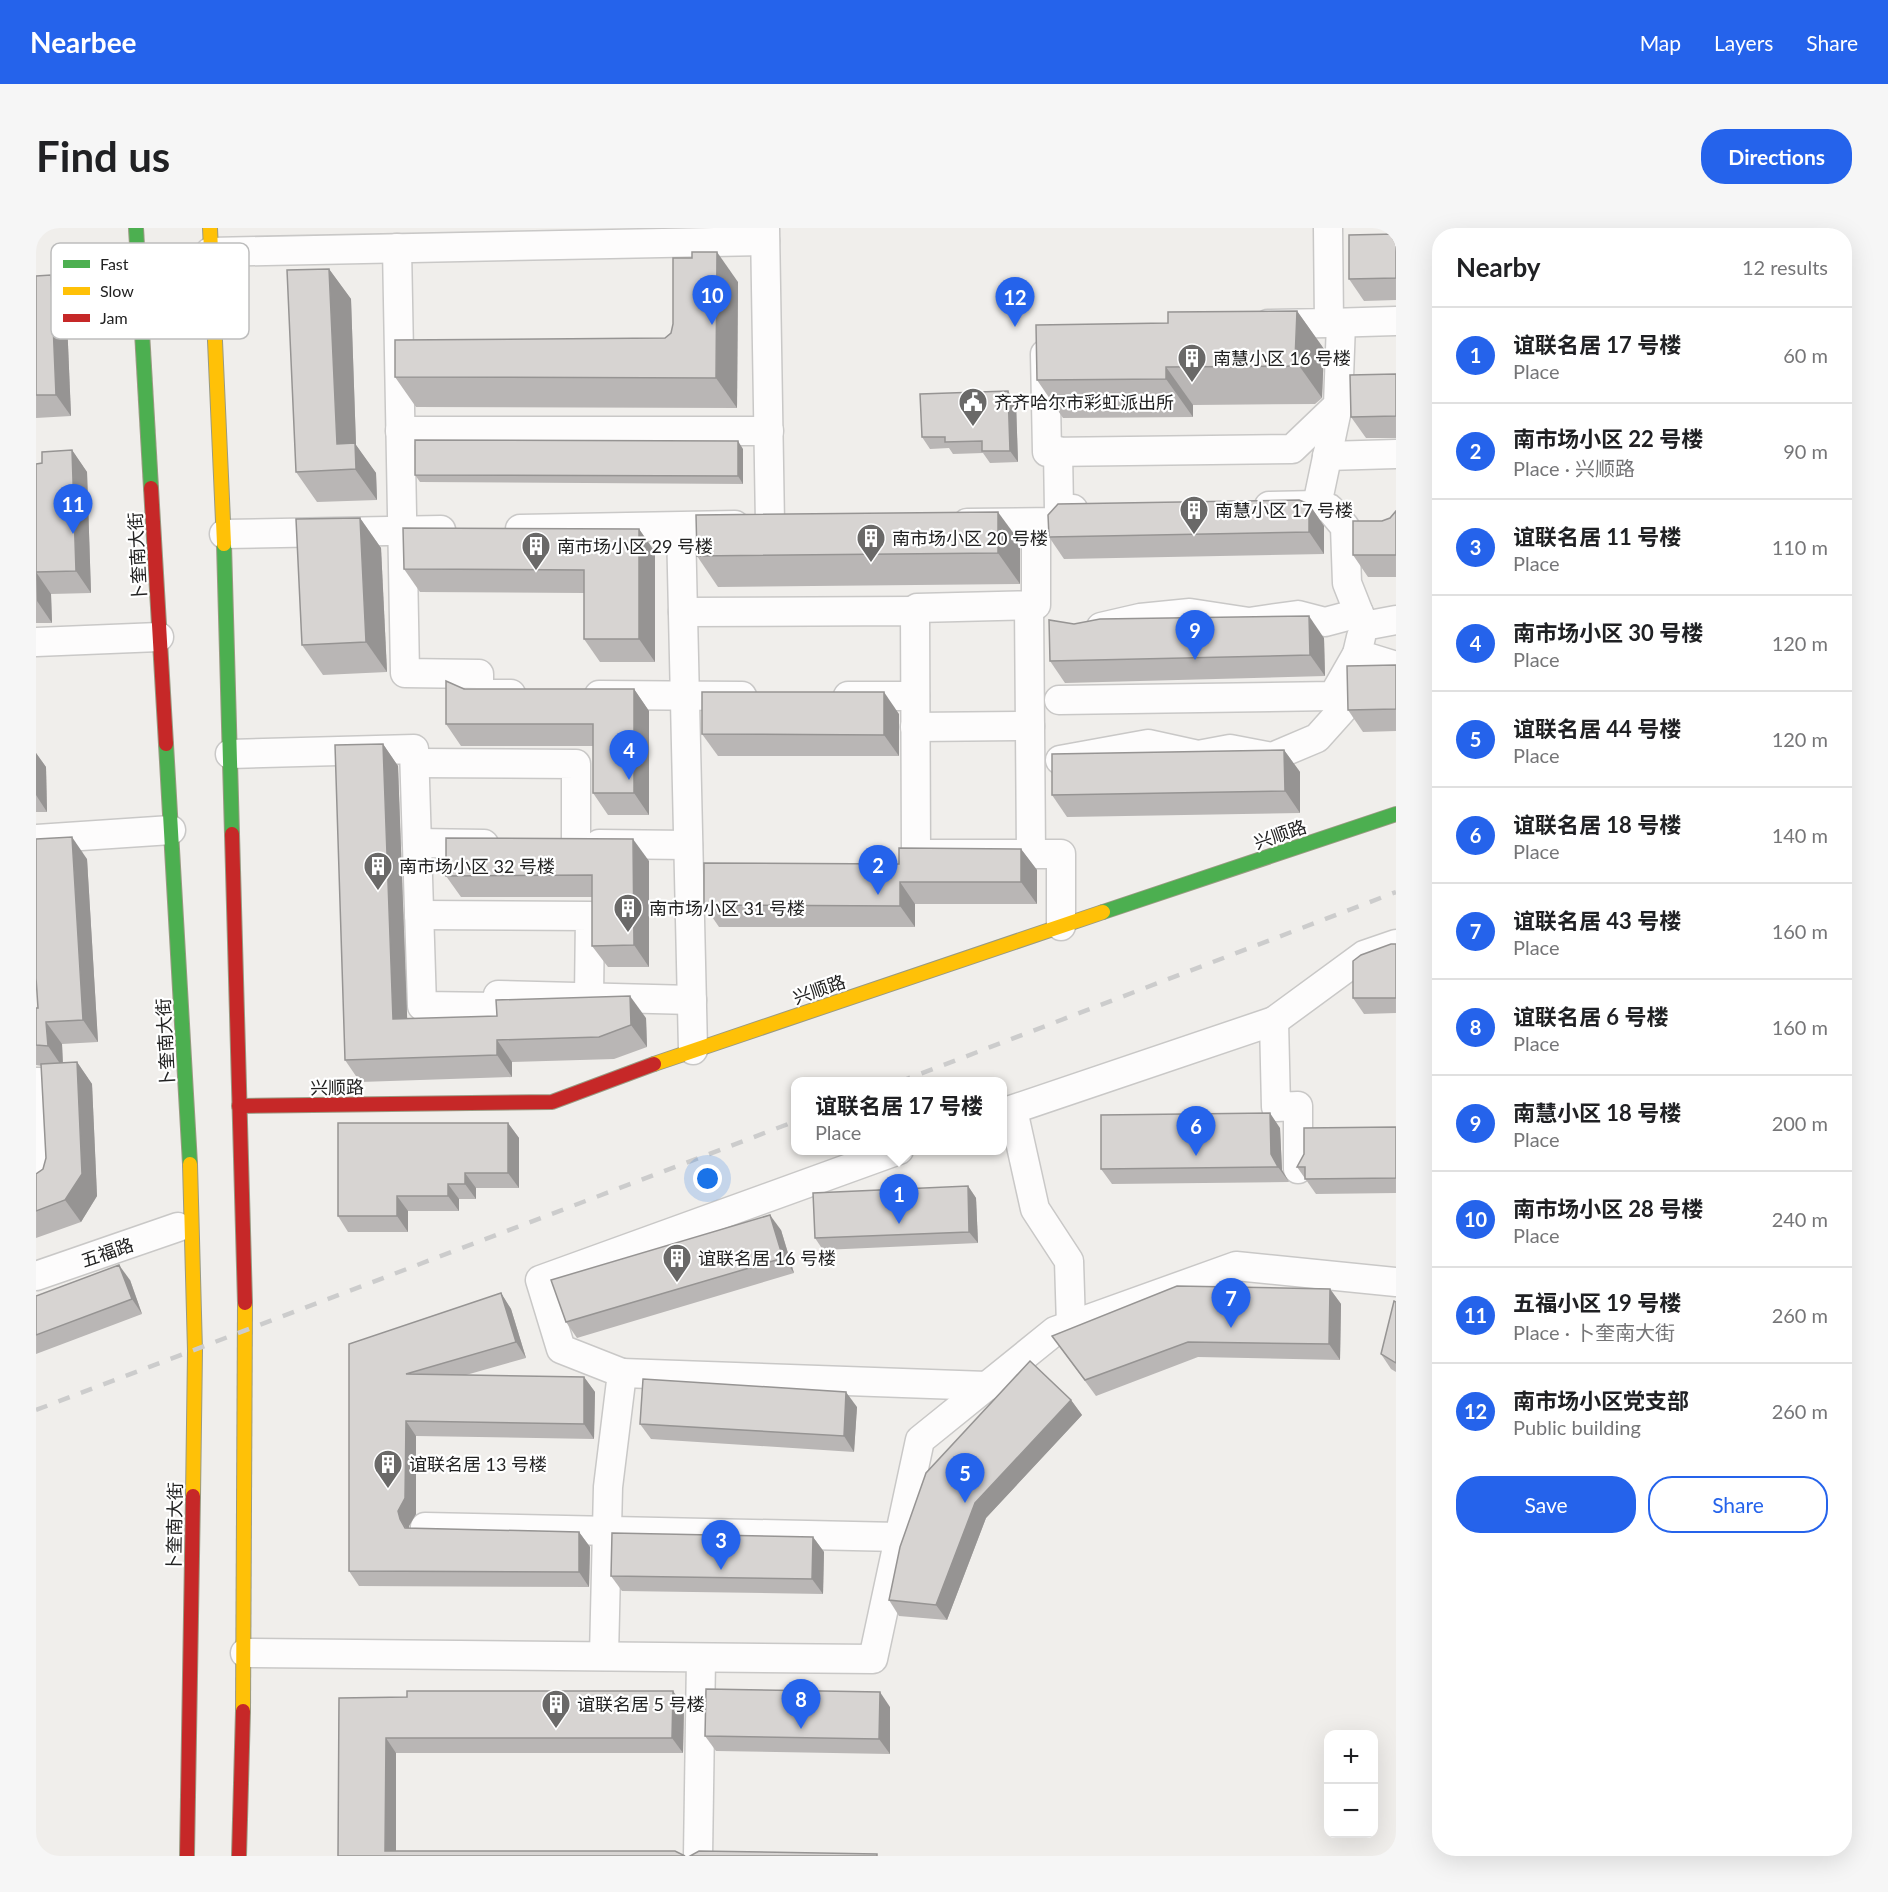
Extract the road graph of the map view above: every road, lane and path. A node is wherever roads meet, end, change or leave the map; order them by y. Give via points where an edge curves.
1 (136, 228) edge
2 (1329, 228) edge
3 (765, 235) edge
4 (508, 237) edge
5 (210, 240) edge
6 (137, 243) edge
7 (397, 248) junction
8 (1396, 321) edge
9 (1335, 323) junction
10 (1247, 325) edge
11 (1045, 327) edge
12 (142, 339) edge
13 (215, 339) edge
14 (1346, 389) junction
15 (400, 431) junction
16 (768, 432) junction
17 (1058, 451) junction
18 (1396, 454) edge
19 (1327, 456) junction
20 (1317, 505) junction
21 (1246, 506) edge
22 (1094, 509) edge
23 (1047, 516) junction
24 (943, 523) edge
25 (681, 527) junction
26 (1345, 527) junction
27 (1376, 527) edge
28 (401, 531) junction
29 (224, 534) junction
30 (1029, 605) junction
31 (917, 608) dead end
32 (683, 612) junction
33 (1362, 620) junction
34 (1396, 620) edge
35 (1070, 627) edge
36 (159, 637) junction
37 (36, 642) edge
38 (1357, 654) junction
39 (1396, 666) edge
40 (536, 694) edge
41 (570, 695) edge
42 (685, 695) junction
43 (765, 696) edge
44 (823, 696) edge
45 (915, 696) junction
46 (1333, 696) junction
47 (1059, 700) dead end
48 (1030, 726) junction
49 (915, 727) junction
50 (230, 754) junction
51 (1060, 760) edge
52 (415, 763) junction
53 (1396, 814) edge
54 (171, 830) junction
55 (36, 839) edge
56 (417, 843) junction
57 (508, 844) edge
58 (688, 845) junction
59 (1031, 854) junction
60 (419, 915) junction
61 (1061, 926) junction
62 (1396, 944) edge
63 (589, 997) junction
64 (692, 1000) junction
65 (1274, 1021) junction
66 (693, 1050) junction
67 (36, 1082) edge
68 (239, 1106) junction
69 (1008, 1112) edge
70 (885, 1155) edge
71 (1298, 1169) edge
72 (36, 1184) edge
73 (178, 1227) dead end
74 (36, 1276) edge
75 (1396, 1282) edge
76 (1071, 1325) junction
77 (622, 1373) junction
78 (987, 1386) junction
79 (425, 1527) edge
80 (607, 1531) junction
81 (899, 1538) junction
82 (244, 1653) junction
83 (604, 1656) junction
84 (701, 1658) junction
85 (187, 1856) edge
86 (239, 1856) edge
87 (698, 1856) edge

1 - 6 main road, 卜奎南大街
2 - 9 street
3 - 4 street via 677,254
3 - 16 street
4 - 7 street
5 - 7 street
7 - 15 street via 410,353
8 - 9 street
9 - 10 street
9 - 14 street
11 - 17 street via 1047,452
12 - 36 main road, 卜奎南大街
13 - 29 main road
14 - 17 street via 1292,449
14 - 19 street
15 - 16 street
15 - 28 street
16 - 25 street via 782,524
17 - 23 street
18 - 19 street
19 - 20 street
20 - 21 street
20 - 26 street via 1329,508
22 - 23 street
23 - 24 street
23 - 30 street via 1036,605
25 - 28 street
25 - 32 street
26 - 27 street
26 - 33 street via 1347,583
28 - 29 street
28 - 40 street via 405,673 479,674 479,694
29 - 50 main road
30 - 31 street
30 - 48 street
32 - 42 street
32 - 45 street via 915,611
33 - 34 street
33 - 35 street via 1325,622 1298,615 1249,622 1190,613 1140,618 1091,629
33 - 38 street
36 - 37 street
36 - 54 main road, 卜奎南大街
38 - 39 street
38 - 46 street
41 - 42 street
42 - 43 street
42 - 58 street
44 - 45 street
45 - 49 street
46 - 47 street
46 - 51 street via 1343,709 1317,738 1272,757 1230,749 1198,755 1148,744
48 - 49 street
48 - 59 street
49 - 59 street via 916,854
50 - 52 street via 414,749
50 - 68 main road
52 - 56 street
52 - 58 street via 576,764 565,844
53 - 61 main road, 兴顺路
54 - 55 street
54 - 85 main road, 卜奎南大街 via 193,1216 195,1351
56 - 57 street
56 - 60 street
58 - 64 street
59 - 61 street via 1061,854
60 - 63 street via 590,916
60 - 63 street via 422,1006 498,1007 498,995
61 - 66 main road, 兴顺路
62 - 65 street via 1364,955
63 - 64 street
64 - 66 street
65 - 69 street
65 - 71 street via 1276,1107 1298,1106
66 - 68 main road, 兴顺路 via 552,1102
67 - 72 street via 40,1082 45,1181
68 - 82 main road via 246,1330
69 - 76 street via 1035,1209 1069,1261
70 - 77 street via 540,1280 561,1349
73 - 74 street, 五福路
75 - 76 street via 1236,1266
76 - 78 street via 1055,1331
77 - 78 street
77 - 80 street via 608,1487
78 - 81 street via 920,1440
79 - 80 street
80 - 81 street
80 - 83 street
81 - 84 street via 873,1659
82 - 83 street
82 - 86 main road
83 - 84 street
84 - 87 street

